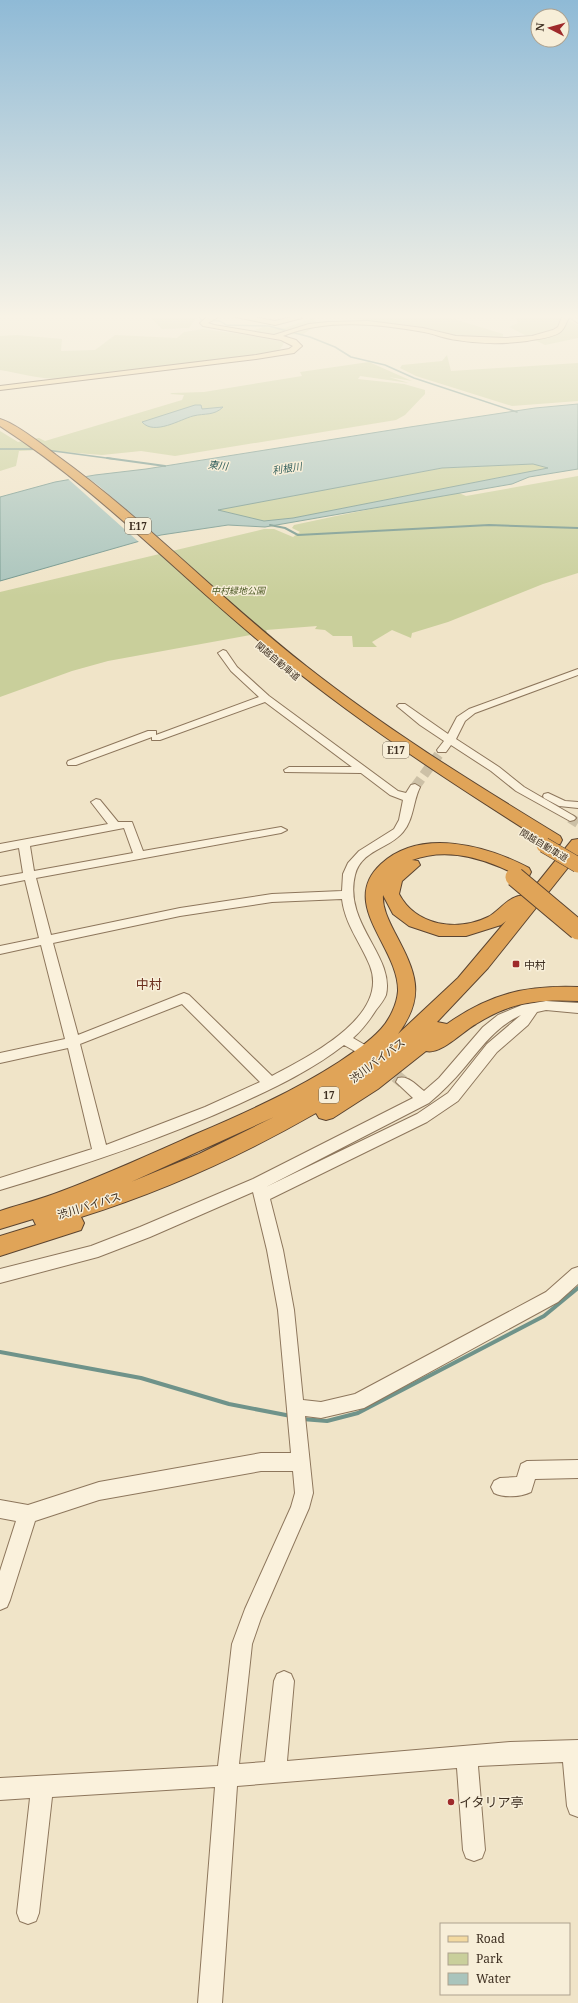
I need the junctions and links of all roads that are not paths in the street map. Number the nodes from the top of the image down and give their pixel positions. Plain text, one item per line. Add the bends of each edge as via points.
1 (0, 422) edge
2 (0, 429) edge
3 (261, 642) junction
4 (223, 653) dead end
5 (578, 672) edge
6 (266, 698) junction
7 (402, 706) dead end
8 (450, 739) junction
9 (442, 750) tunnel mouth
10 (72, 763) dead end
11 (289, 770) dead end
12 (363, 770) junction
13 (508, 780) junction
14 (415, 787) tunnel mouth
15 (409, 798) junction
16 (96, 802) dead end
17 (578, 805) tunnel mouth
18 (570, 818) tunnel mouth
19 (116, 826) junction
20 (281, 830) dead end
21 (578, 840) edge
22 (551, 841) junction
23 (24, 844) junction
24 (578, 844) edge
25 (0, 848) edge
26 (578, 850) edge
27 (578, 854) edge
28 (139, 855) junction
29 (578, 861) edge
30 (578, 865) edge
31 (29, 875) junction
32 (519, 875) junction
33 (0, 881) edge
34 (348, 895) junction
35 (578, 919) edge
36 (578, 930) edge
37 (46, 941) junction
38 (0, 950) edge
39 (578, 994) edge
40 (534, 1006) junction
41 (578, 1008) edge
42 (344, 1038) junction
43 (73, 1042) junction
44 (360, 1049) dead end
45 (0, 1058) edge
46 (403, 1082) tunnel mouth
47 (271, 1084) junction
48 (348, 1098) junction
49 (424, 1099) junction
50 (100, 1151) junction
51 (0, 1184) edge
52 (260, 1189) junction
53 (0, 1220) edge
54 (0, 1230) edge
55 (0, 1246) edge
56 (578, 1274) edge
57 (0, 1276) edge
58 (295, 1407) junction
59 (302, 1462) junction
60 (578, 1469) edge
61 (500, 1487) dead end
62 (0, 1509) edge
63 (28, 1514) junction
64 (0, 1600) edge
65 (284, 1680) dead end
66 (576, 1751) edge
67 (467, 1756) junction
68 (275, 1772) junction
69 (227, 1776) junction
70 (42, 1786) junction
71 (0, 1789) edge
72 (578, 1806) edge
73 (474, 1850) dead end
74 (28, 1913) dead end
75 (210, 2003) edge

1 - 3 highway, 関越自動車道 / E17 via 51,455 92,487
2 - 3 highway, 関越自動車道 / E17 via 45,458 84,489
3 - 22 highway, 関越自動車道 / E17 via 372,723
3 - 22 highway, 関越自動車道 / E17 via 311,688 382,741
4 - 6 street via 234,669
5 - 8 street via 472,711 461,720
6 - 10 street
6 - 12 street
7 - 8 street
8 - 9 street
8 - 13 street
11 - 12 street
12 - 15 street via 394,793
13 - 17 street via 524,782 563,804
13 - 18 street
14 - 15 street
15 - 34 street via 404,823 399,830 363,852 352,864
16 - 19 street
19 - 23 street
19 - 28 street via 128,824
20 - 28 street
21 - 32 highway via 516,907 482,927 456,932 413,922 393,901 391,892 394,879 410,866 420,861 441,857 479,861
22 - 26 highway
22 - 27 highway, 関越自動車道 / E17
22 - 30 highway, 関越自動車道 / E17, bridge
23 - 25 street
23 - 31 street
24 - 54 highway, 渋川バイパス / 17 via 492,952 447,1002 390,1052 330,1095 227,1151 156,1182 74,1210
28 - 31 street
29 - 48 highway, 渋川バイパス / 17 via 505,956 461,1006 404,1058
31 - 33 street
31 - 37 street
32 - 35 highway via 541,886
32 - 36 highway, bridge
32 - 53 highway via 498,859 454,849 423,852 396,861 378,879 374,889 374,901 375,912 406,977 405,1001 395,1025 369,1051 291,1100 226,1132 55,1203
34 - 37 street via 272,898 188,910
34 - 42 street via 354,923 374,958 380,982 376,1005
37 - 38 street
37 - 43 street
39 - 48 highway via 524,994 492,1005 460,1025 399,1071
40 - 41 street
40 - 49 street via 512,1013 485,1032 436,1090
40 - 52 street via 523,1022 492,1048 453,1097 422,1118
42 - 44 street
42 - 47 street
43 - 45 street
43 - 47 street via 184,998
43 - 50 street
46 - 49 street
47 - 50 street via 201,1116
48 - 55 highway, 渋川バイパス / 17 via 301,1127 214,1172 123,1208
49 - 52 street
50 - 51 street
52 - 57 street via 92,1252
52 - 58 street via 286,1310
56 - 58 street via 552,1297 358,1402 321,1410
58 - 59 street
59 - 63 street via 261,1462 122,1487 76,1498
59 - 69 street via 304,1493 300,1508 242,1644
60 - 61 street via 527,1470 525,1486
62 - 63 street
63 - 64 street
65 - 68 street
66 - 67 street
66 - 72 street
67 - 68 street
67 - 73 street
68 - 69 street
69 - 70 street
69 - 75 street
70 - 71 street
70 - 74 street

